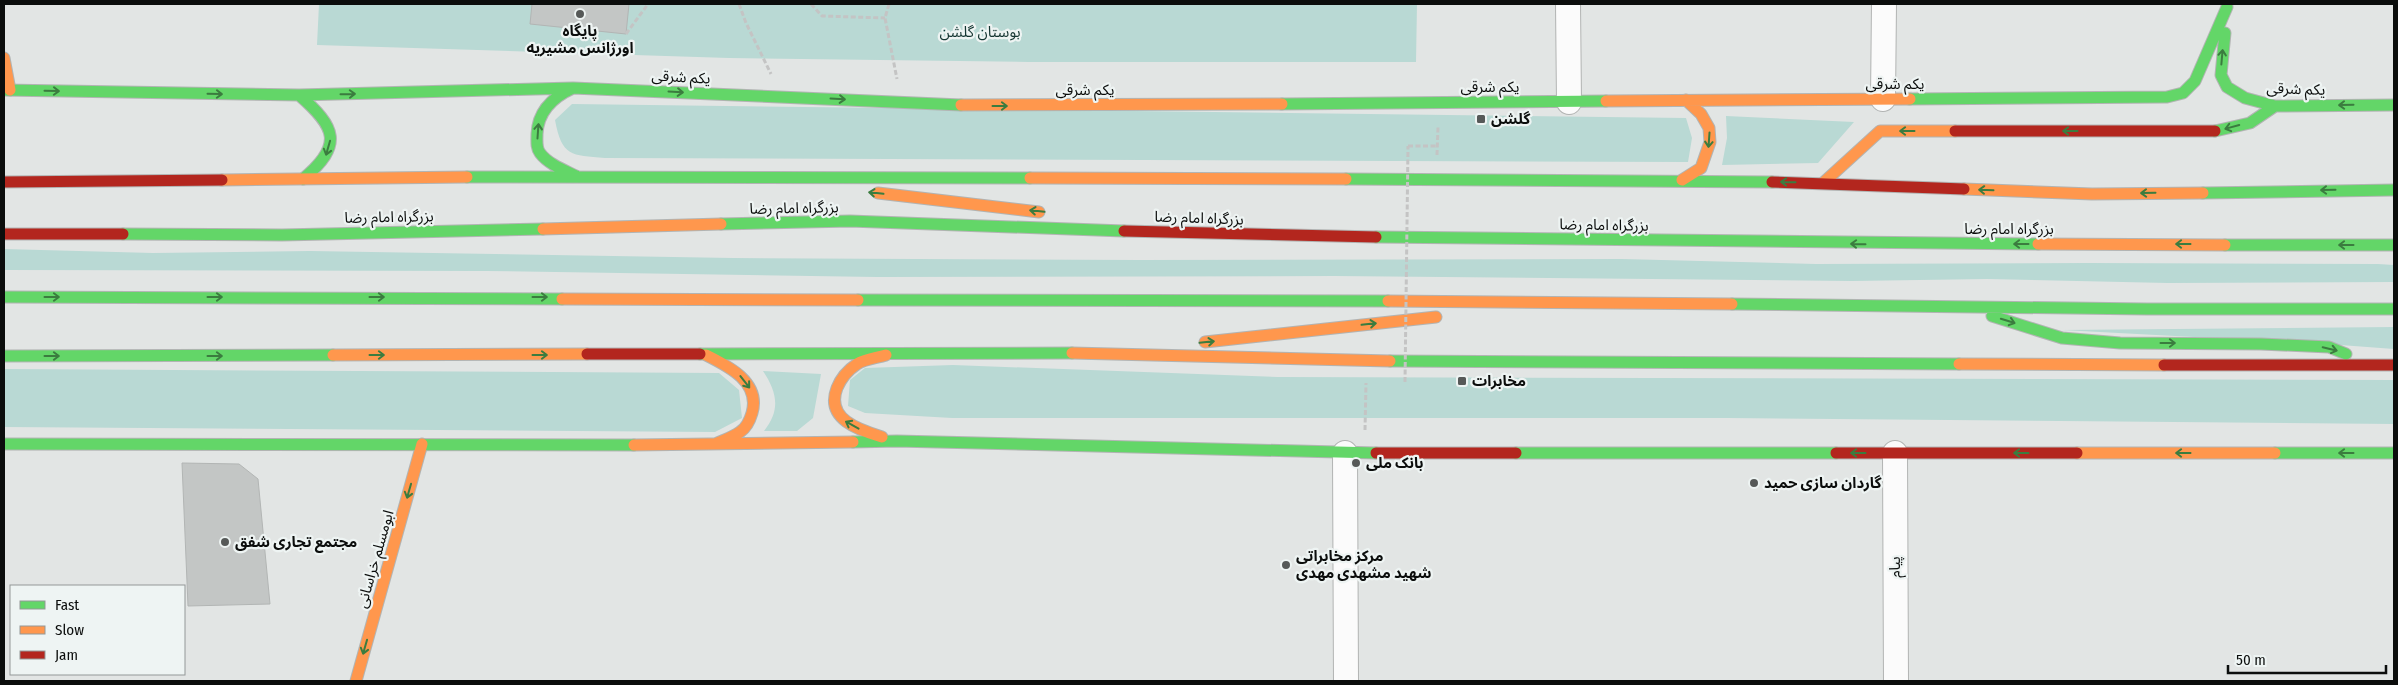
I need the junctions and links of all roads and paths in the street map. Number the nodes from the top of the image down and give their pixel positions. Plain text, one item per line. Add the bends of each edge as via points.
1 (648, 4) edge
2 (739, 4) edge
3 (811, 4) edge
4 (889, 4) edge
5 (1568, 4) edge
6 (1884, 4) edge
7 (2227, 6) edge
8 (884, 18) junction
9 (626, 34) dead end
10 (4, 58) edge
11 (573, 88) junction
12 (7, 90) edge
13 (299, 95) junction
14 (783, 97) junction
15 (1883, 99) junction
16 (1686, 100) junction
17 (902, 102) junction
18 (1569, 102) junction
19 (2394, 105) edge
20 (2275, 106) junction
21 (1437, 146) dead end
22 (576, 176) junction
23 (739, 177) junction
24 (303, 179) junction
25 (1682, 180) junction
26 (4, 182) edge
27 (1823, 183) junction
28 (847, 190) dead end
29 (2394, 190) edge
30 (867, 192) dead end
31 (1054, 213) dead end
32 (1094, 218) dead end
33 (4, 234) edge
34 (1242, 235) junction
35 (2394, 244) edge
36 (4, 296) edge
37 (1569, 302) junction
38 (1962, 306) junction
39 (2394, 309) edge
40 (1106, 353) junction
41 (891, 354) junction
42 (706, 355) junction
43 (4, 356) edge
44 (2378, 365) junction
45 (2394, 365) edge
46 (1406, 382) dead end
47 (1366, 383) dead end
48 (897, 441) junction
49 (4, 444) edge
50 (422, 444) junction
51 (713, 445) junction
52 (1355, 453) junction
53 (1895, 453) junction
54 (2394, 453) edge
55 (356, 681) edge
56 (1346, 681) edge
57 (1896, 681) edge

1 - 9 path
2 - 14 path
3 - 8 path via 822,16
4 - 8 path
5 - 18 street
6 - 15 street
7 - 15 main road, یکم شرقی via 2195,81 2183,93 2167,97
20 -> 7 main road, یکم شرقی via 2236,93 2227,87 2221,75
8 - 17 path
10 - 12 main road
13 -> 11 main road, یکم شرقی
11 -> 14 main road, یکم شرقی
22 -> 11 main road via 547,161 538,151 537,136 542,112 557,95
12 -> 13 main road, یکم شرقی
13 -> 24 main road via 327,122 330,140 329,152 319,167
14 -> 17 main road, یکم شرقی
15 - 16 main road, یکم شرقی
16 - 18 main road, یکم شرقی
16 -> 25 main road via 1701,114 1709,128 1710,142 1701,168
17 -> 18 main road, یکم شرقی via 992,106
19 -> 20 main road, یکم شرقی
20 -> 27 main road via 2250,122 2219,131 1880,130
21 - 46 path, bridge via 1408,146
22 - 23 main road
22 - 24 main road
23 - 25 main road
23 - 28 main road
24 - 26 main road
27 -> 25 main road
29 -> 27 main road via 2092,194
31 -> 30 main road
32 - 34 main road
33 - 34 main road, بزرگراه امام رضا via 282,235 850,221
35 -> 34 main road, بزرگراه امام رضا via 1885,244
36 -> 37 main road
37 - 38 main road
40 -> 37 main road
38 - 39 main road
38 -> 44 main road via 2062,338 2120,343 2329,347
40 - 41 main road
40 - 44 main road via 1377,362
41 - 42 main road
48 -> 41 main road via 862,431 844,421 835,405 835,390 842,375 858,364
43 -> 42 main road
42 -> 51 main road via 733,368 749,384 754,402 751,419 739,433
44 - 45 main road
47 - 52 path
48 - 51 main road
48 - 52 main road
49 - 50 main road
50 - 51 main road
50 -> 55 main road, ابومسلم خراسانی
53 -> 52 main road
52 - 56 street
54 -> 53 main road
53 - 57 street, پیام

